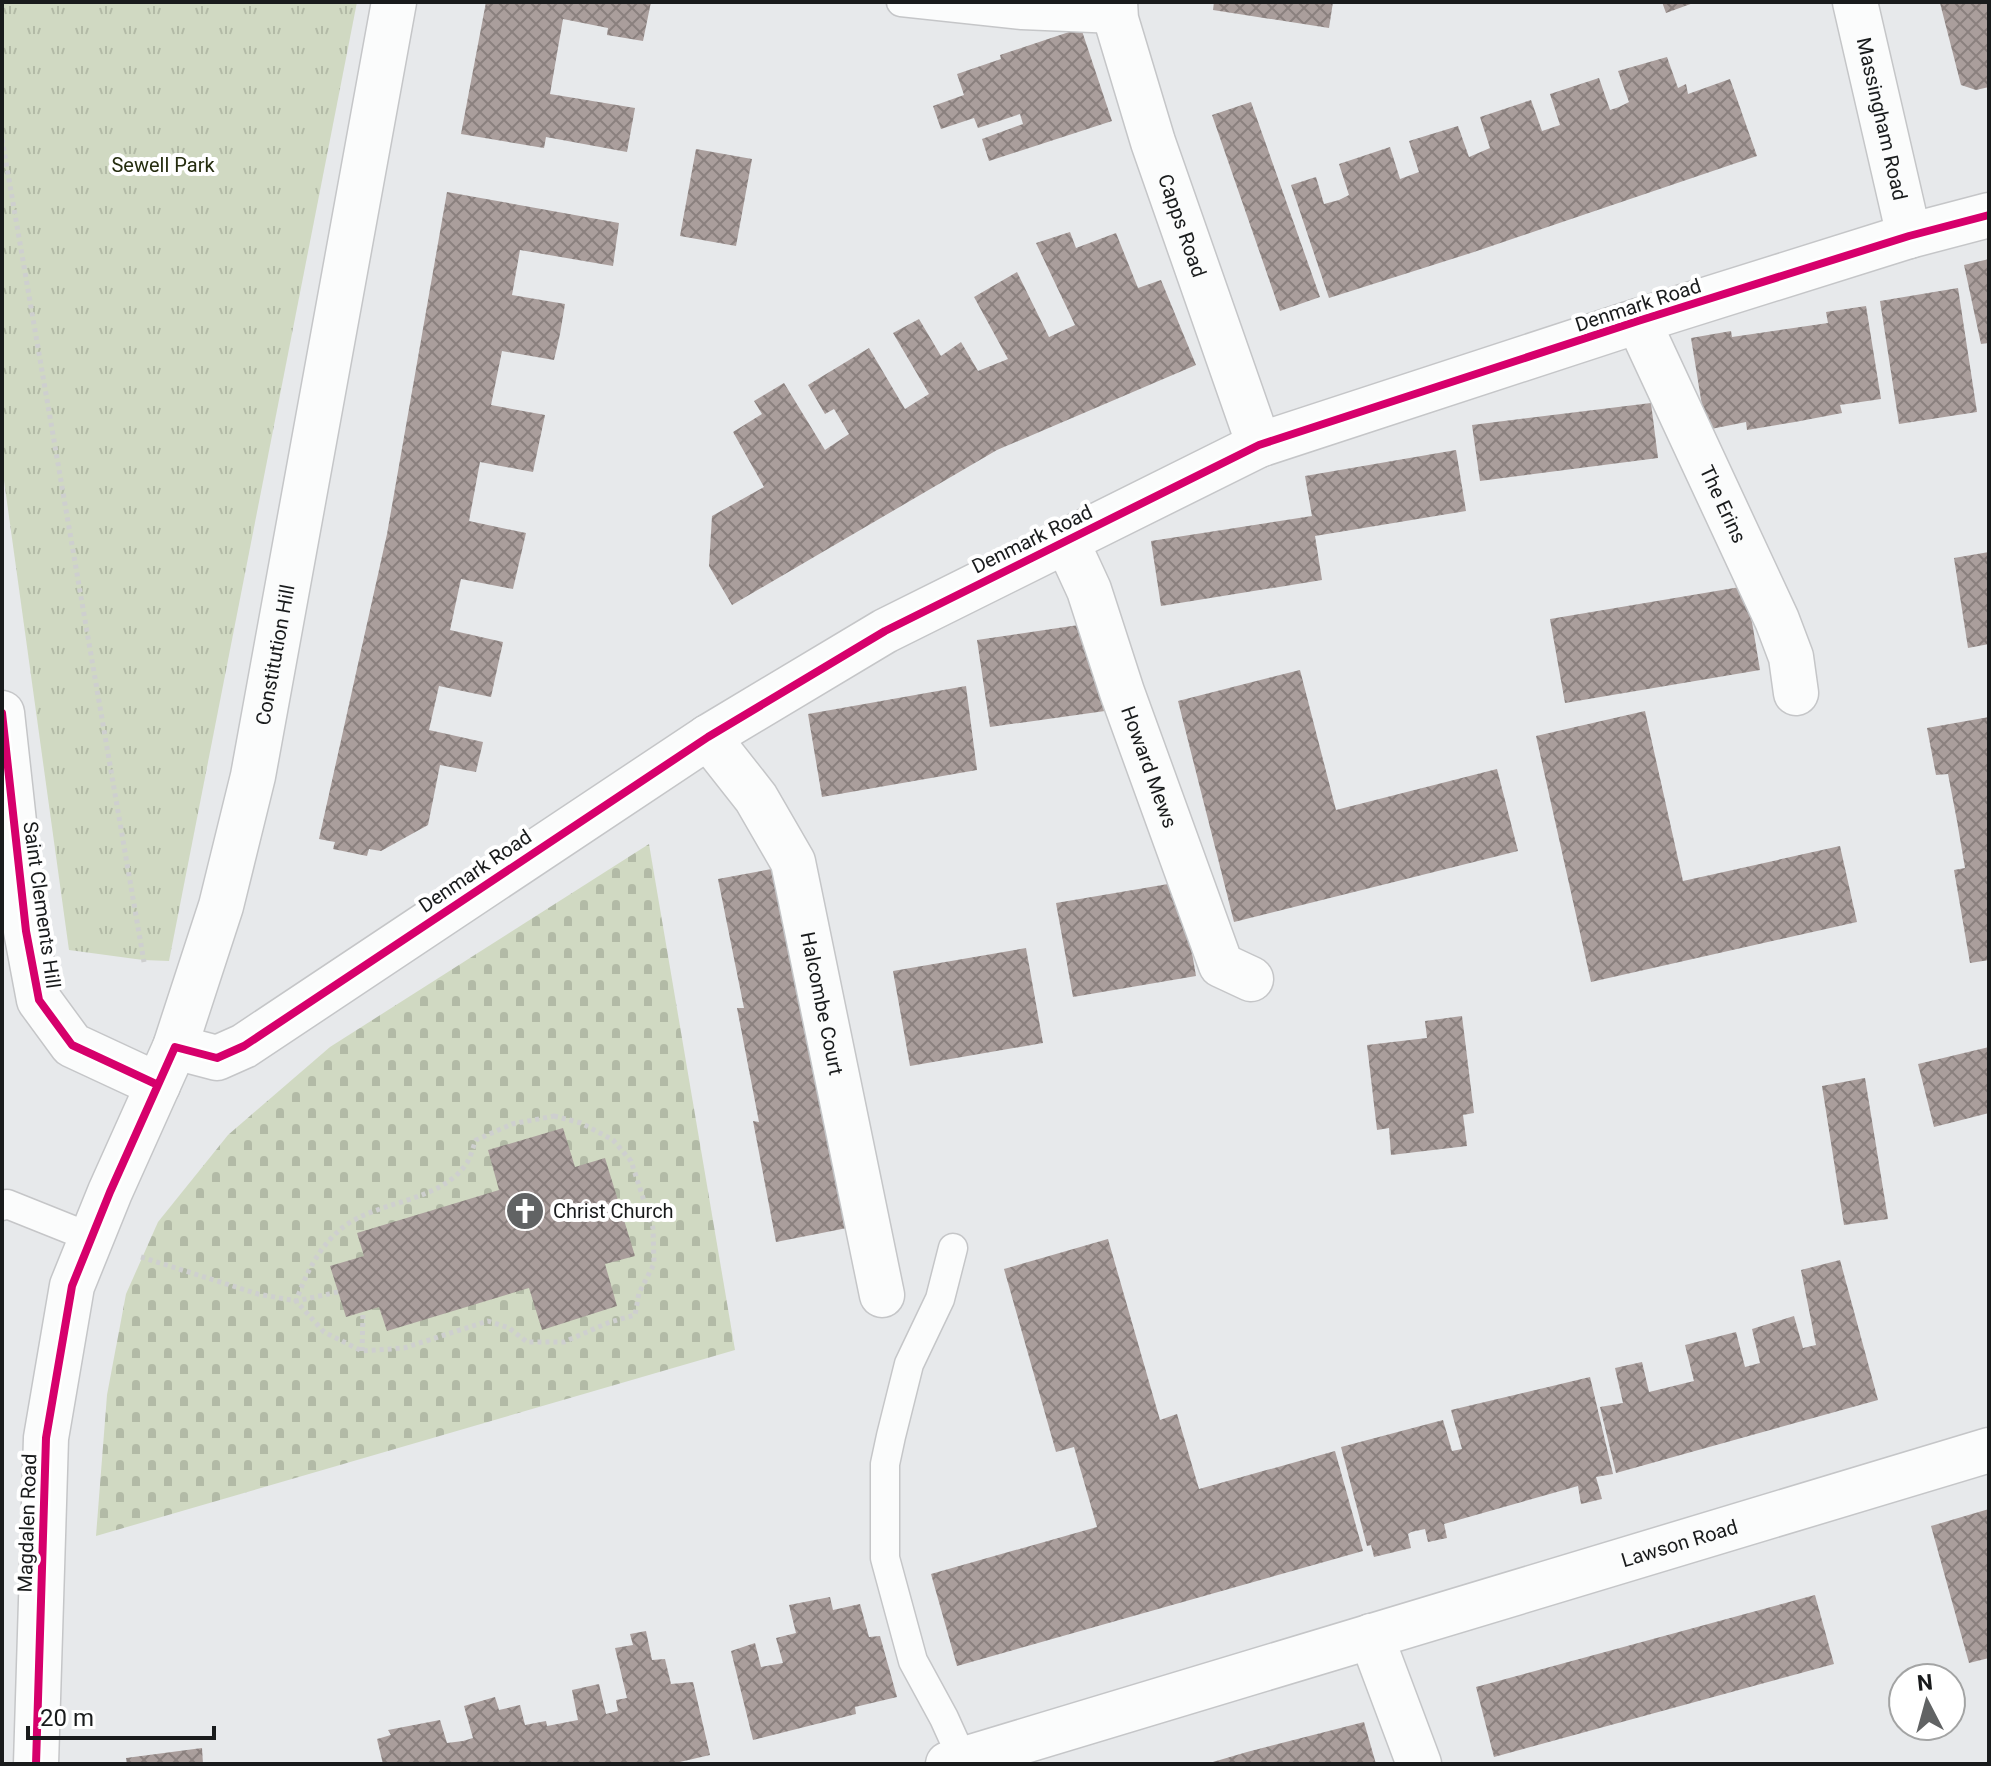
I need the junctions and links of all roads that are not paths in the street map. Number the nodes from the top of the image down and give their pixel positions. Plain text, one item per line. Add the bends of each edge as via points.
1 (394, 2) edge
2 (901, 2) edge
3 (1855, 2) edge
4 (1116, 10) edge
5 (1989, 215) edge
6 (1909, 236) junction
7 (1638, 321) junction
8 (1259, 445) junction
9 (1066, 540) junction
10 (1796, 693) dead end
11 (2, 713) edge
12 (708, 737) junction
13 (16, 955) edge
14 (1251, 979) dead end
15 (166, 1066) junction
16 (2, 1206) edge
17 (92, 1238) junction
18 (953, 1248) dead end
19 (72, 1286) joint
20 (882, 1295) dead end
21 (1989, 1450) edge
22 (1371, 1636) junction
23 (28, 1760) edge
24 (955, 1762) edge
25 (1419, 1764) edge

1 - 15 street, Constitution Hill via 253,776 221,906
2 - 4 lane via 1022,15
3 - 6 street, Massingham Road
4 - 8 street, Capps Road via 1153,142
5 - 6 street, Denmark Road
6 - 7 street, Denmark Road
7 - 8 street, Denmark Road
7 - 10 street, The Erins via 1777,620 1791,657
8 - 9 street, Denmark Road
9 - 12 street, Denmark Road via 885,631
9 - 14 street, Howard Mews via 1089,590 1221,965
11 - 13 street, Saint Clements Hill
12 - 15 street, Denmark Road via 244,1046 217,1058
12 - 20 street, Halcombe Court via 756,798 793,862
13 - 15 street, Saint Clements Hill via 39,1000 72,1045
15 - 17 street, Constitution Hill
16 - 17 lane
17 - 19 street, Constitution Hill
18 - 24 lane via 940,1299 909,1364 891,1436 885,1464 885,1558 913,1661 944,1718
19 - 23 street, Magdalen Road via 46,1438
21 - 22 street, Lawson Road
22 - 24 street, Lawson Road
22 - 25 street

